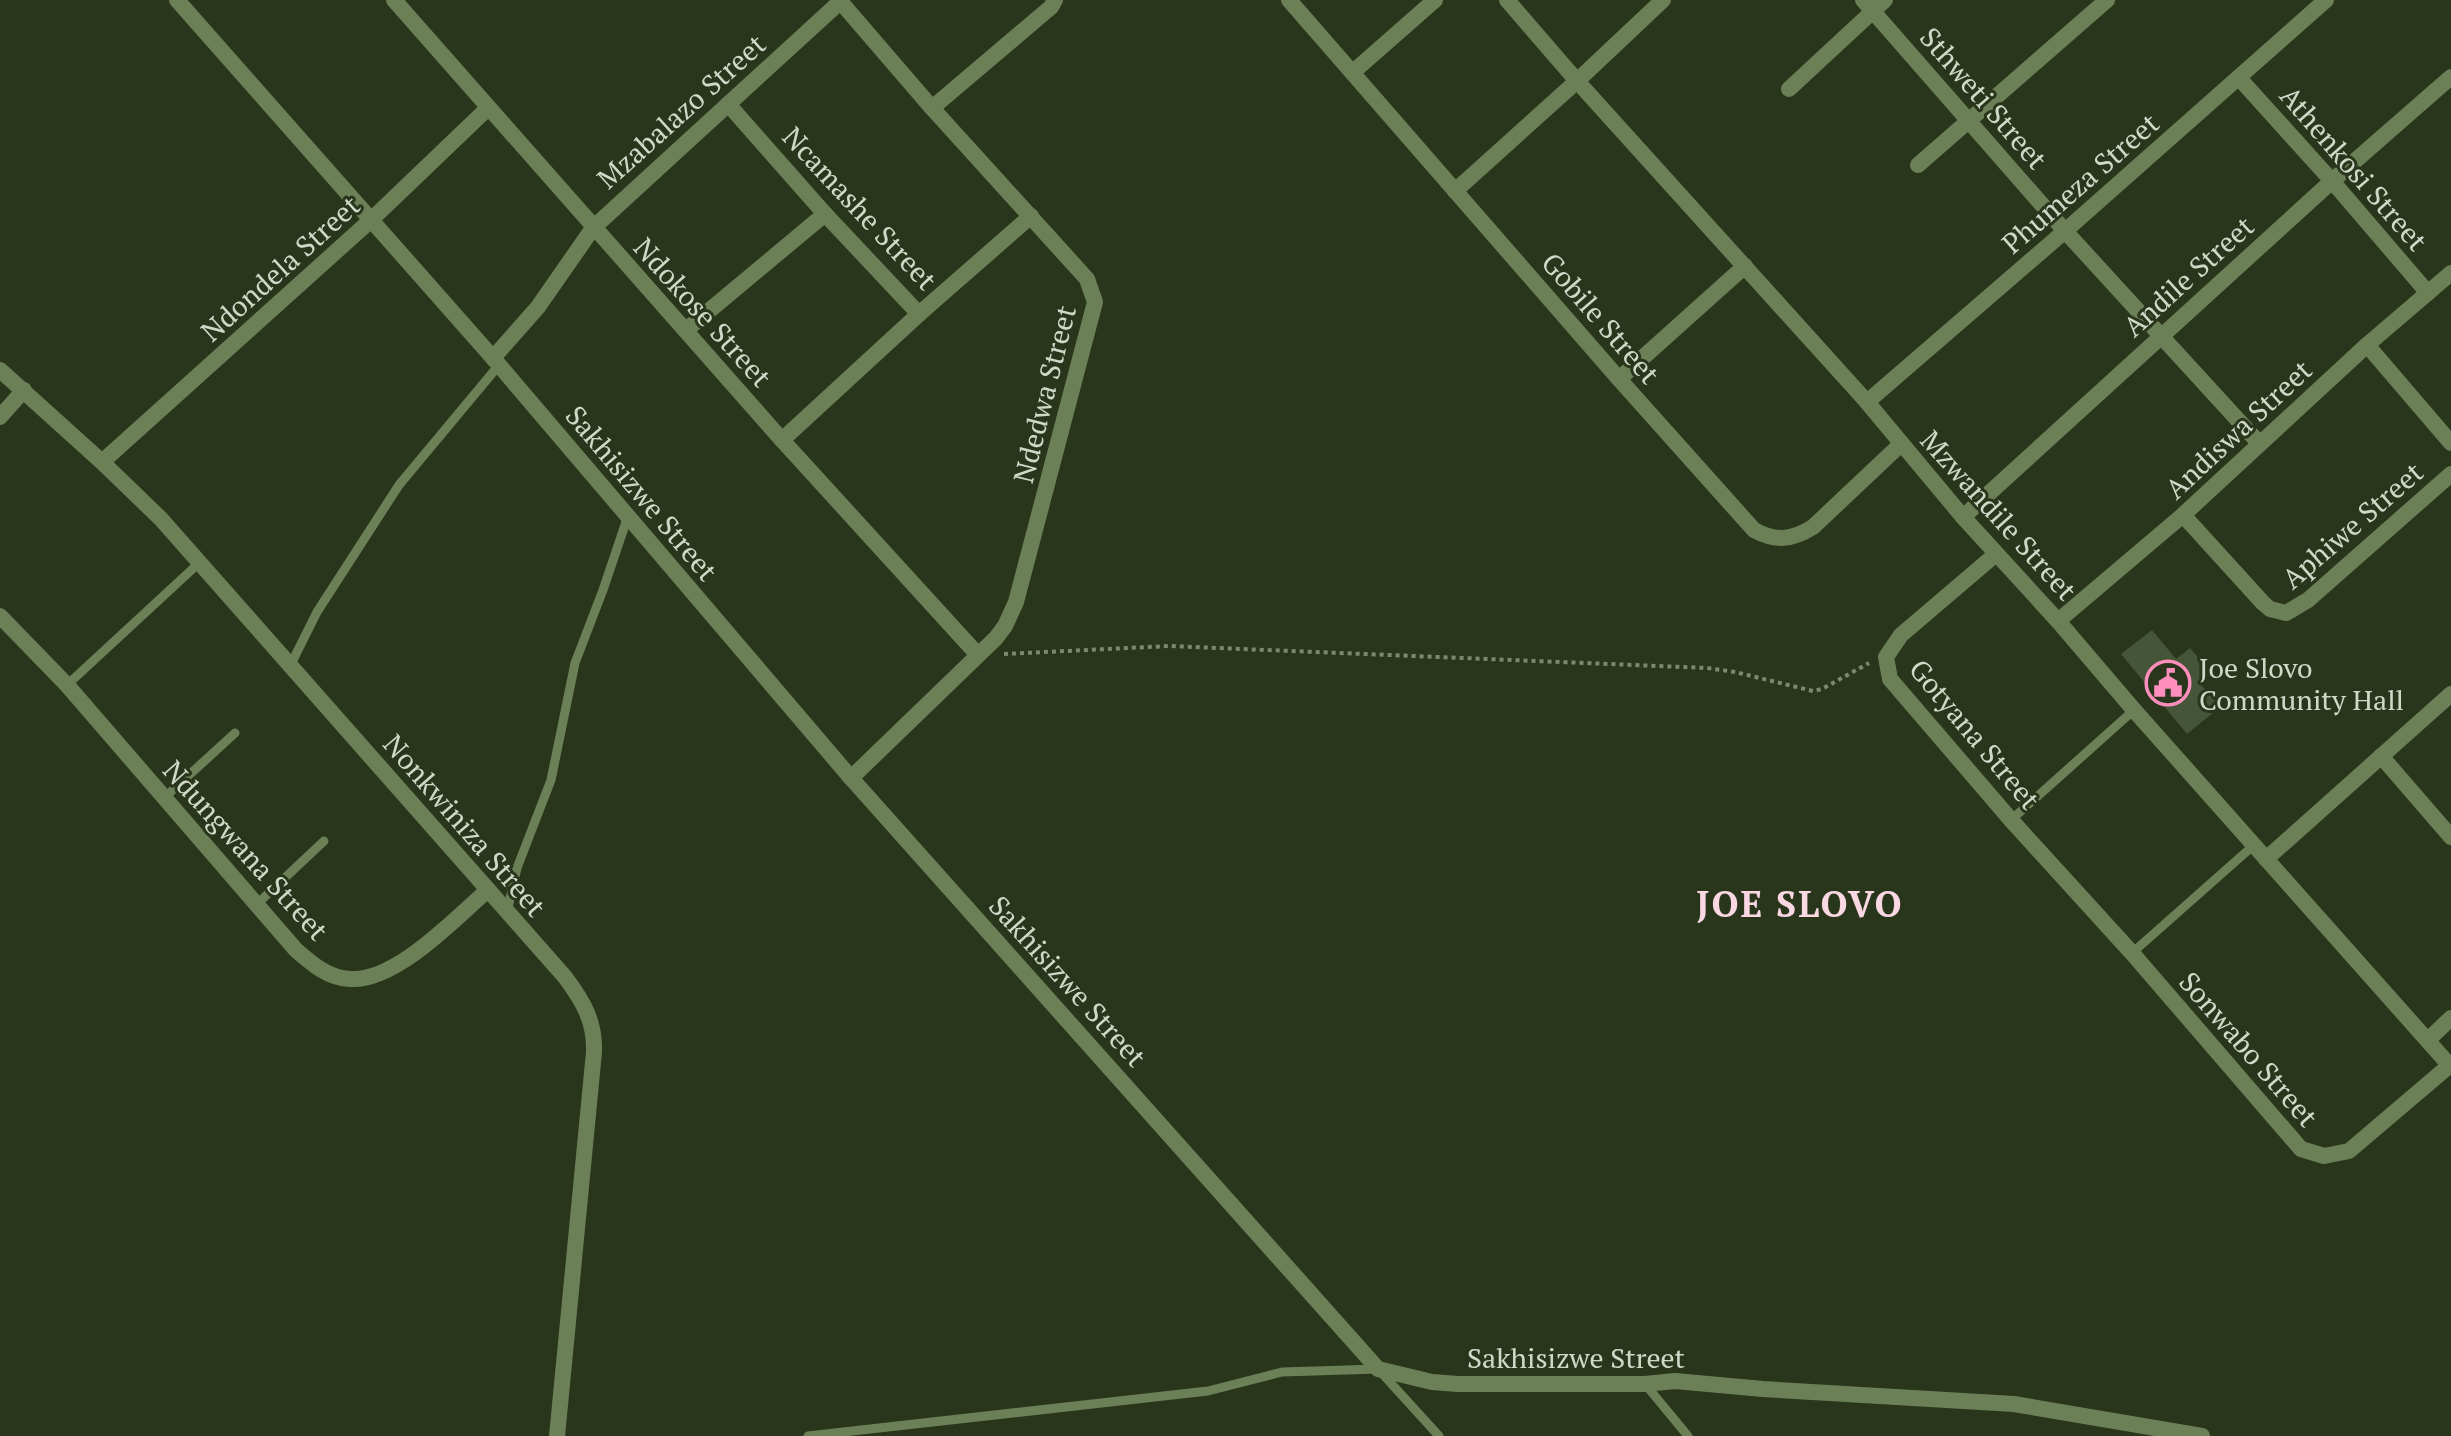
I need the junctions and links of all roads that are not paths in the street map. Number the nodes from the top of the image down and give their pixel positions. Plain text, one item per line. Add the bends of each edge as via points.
1 (177, 0) edge
2 (394, 0) edge
3 (1055, 0) edge
4 (1289, 0) edge
5 (1435, 0) edge
6 (1507, 0) edge
7 (1663, 0) edge
8 (2107, 0) edge
9 (2326, 0) edge
10 (841, 1) edge
11 (1874, 4) edge
12 (1353, 72) junction
13 (2451, 77) edge
14 (2239, 78) junction
15 (1577, 81) junction
16 (1789, 89) dead end
17 (728, 104) junction
18 (488, 108) junction
19 (932, 108) junction
20 (1970, 120) junction
21 (1918, 165) dead end
22 (2332, 181) junction
23 (1455, 191) junction
24 (825, 214) junction
25 (1031, 216) junction
26 (371, 220) junction
27 (593, 228) junction
28 (2065, 231) junction
29 (1745, 266) junction
30 (2451, 273) edge
31 (2428, 293) junction
32 (919, 314) junction
33 (686, 330) junction
34 (2160, 337) junction
35 (2367, 345) junction
36 (496, 361) junction
37 (0, 370) edge
38 (1619, 379) junction
39 (24, 390) junction
40 (1867, 402) junction
41 (0, 417) edge
42 (782, 440) junction
43 (2259, 443) junction
44 (2451, 443) edge
45 (1901, 444) junction
46 (102, 462) junction
47 (2451, 474) edge
48 (2183, 515) junction
49 (628, 516) junction
50 (1963, 517) junction
51 (1996, 554) junction
52 (199, 563) junction
53 (0, 616) edge
54 (2058, 621) junction
55 (978, 655) junction
56 (290, 666) junction
57 (67, 685) junction
58 (2451, 694) edge
59 (2134, 710) junction
60 (235, 733) dead end
61 (2381, 756) junction
62 (851, 778) junction
63 (164, 798) junction
64 (2011, 820) junction
65 (2451, 837) edge
66 (324, 841) dead end
67 (2254, 845) junction
68 (2266, 859) junction
69 (488, 890) junction
70 (257, 904) junction
71 (507, 912) junction
72 (2132, 953) junction
73 (2451, 1018) edge
74 (2428, 1040) junction
75 (2450, 1066) edge
76 (1378, 1369) junction
77 (1645, 1384) junction
78 (557, 1436) edge
79 (808, 1436) edge
80 (1439, 1436) edge
81 (1688, 1436) edge
82 (2202, 1436) edge

1 - 26 street, Sakhisizwe Street
2 - 18 street, Ndokose Street
3 - 19 street
4 - 12 street, Gobile Street
5 - 12 street
6 - 15 street, Mzwandile Street
7 - 15 street
8 - 20 street
9 - 14 street, Phumeza Street
10 - 17 street, Mzabalazo Street
10 - 19 street, Ndedwa Street
11 - 16 street
11 - 20 street, Sthweti Street
12 - 23 street, Gobile Street
13 - 22 street, Andile Street
14 - 22 street, Athenkosi Street
14 - 28 street, Phumeza Street
15 - 23 street
15 - 29 street, Mzwandile Street
17 - 24 street, Ncamashe Street
17 - 27 street, Mzabalazo Street
18 - 26 street, Ndondela Street
18 - 27 street, Ndokose Street
19 - 25 street, Ndedwa Street
20 - 21 street
20 - 28 street, Sthweti Street
22 - 31 street, Athenkosi Street
22 - 34 street, Andile Street
23 - 38 street, Gobile Street
24 - 32 street, Ncamashe Street
24 - 33 street
25 - 32 street, Ncamashe Street
25 - 55 street, Ndedwa Street via 1087,279 1095,302 1016,602 1005,626
26 - 36 street, Sakhisizwe Street
26 - 46 street, Ndondela Street
27 - 33 street, Ndokose Street
27 - 36 street, Mzabalazo Street
28 - 34 street, Sthweti Street
28 - 40 street, Phumeza Street
29 - 38 street
29 - 40 street, Mzwandile Street
30 - 31 street, Andiswa Street
31 - 35 street, Andiswa Street
32 - 42 street
33 - 42 street, Ndokose Street
34 - 43 street, Sthweti Street
34 - 50 street, Andile Street
35 - 43 street, Andiswa Street
35 - 44 street
36 - 49 street, Sakhisizwe Street
36 - 56 lane via 392,495 317,612
37 - 39 street, Nonkwiniza Street
38 - 45 street, Gobile Street via 1754,530 1770,538 1787,539 1813,527
39 - 41 street
39 - 46 street, Nonkwiniza Street
40 - 45 street, Mzwandile Street
42 - 55 street, Ndokose Street
43 - 48 street, Andiswa Street
45 - 50 street, Mzwandile Street
46 - 52 street, Nonkwiniza Street
47 - 48 street, Aphiwe Street via 2308,600 2286,613 2263,603
48 - 54 street, Andiswa Street
49 - 62 street, Sakhisizwe Street
49 - 71 lane via 575,663 557,759 517,868
50 - 51 street, Mzwandile Street
51 - 54 street, Mzwandile Street
51 - 64 street, Gotyana Street via 1901,635 1886,657 1890,679
52 - 56 street, Nonkwiniza Street
52 - 57 lane
53 - 57 street, Ndungwana Street
54 - 59 street, Mzwandile Street
55 - 62 street, Ndedwa Street
56 - 69 street, Nonkwiniza Street
57 - 63 street, Ndungwana Street
58 - 61 street
59 - 64 lane
59 - 67 street, Mzwandile Street
60 - 63 lane
61 - 65 street
61 - 68 street
62 - 76 street, Sakhisizwe Street
63 - 70 street, Ndungwana Street
64 - 72 street, Gotyana Street
66 - 70 lane
67 - 68 street, Mzwandile Street
67 - 72 lane
68 - 74 street, Mzwandile Street
69 - 70 street, Ndungwana Street via 394,967 359,979 336,976 310,963
69 - 71 street, Nonkwiniza Street
71 - 78 street, Nonkwiniza Street via 579,995 595,1038
72 - 75 street, Sonwabo Street via 2301,1149 2310,1153 2349,1151
73 - 74 street
74 - 75 street, Mzwandile Street
76 - 77 street, Sakhisizwe Street via 1458,1384
76 - 79 lane via 1282,1372 1208,1391
76 - 80 lane
77 - 81 lane
77 - 82 street, Sakhisizwe Street via 1675,1381 2014,1404

